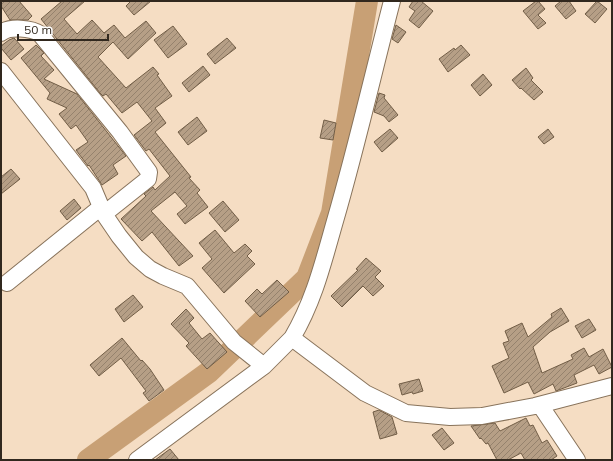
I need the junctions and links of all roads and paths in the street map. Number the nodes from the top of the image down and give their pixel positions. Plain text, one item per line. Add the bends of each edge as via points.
1 (392, 1) edge
2 (2, 28) edge
3 (1, 71) edge
4 (102, 210) junction
5 (7, 283) dead end
6 (292, 338) junction
7 (259, 362) junction
8 (612, 386) edge
9 (540, 405) junction
10 (137, 460) edge
11 (577, 460) edge

1 - 6 street via 321,271 303,319
2 - 4 street via 31,30 40,34 120,132 149,172 148,179
3 - 4 street via 93,188
4 - 5 street
4 - 7 street via 136,257 150,269 187,286 234,342
6 - 7 street
6 - 9 street via 366,393 406,413 450,417 482,416
7 - 10 street
8 - 9 street
9 - 11 street

